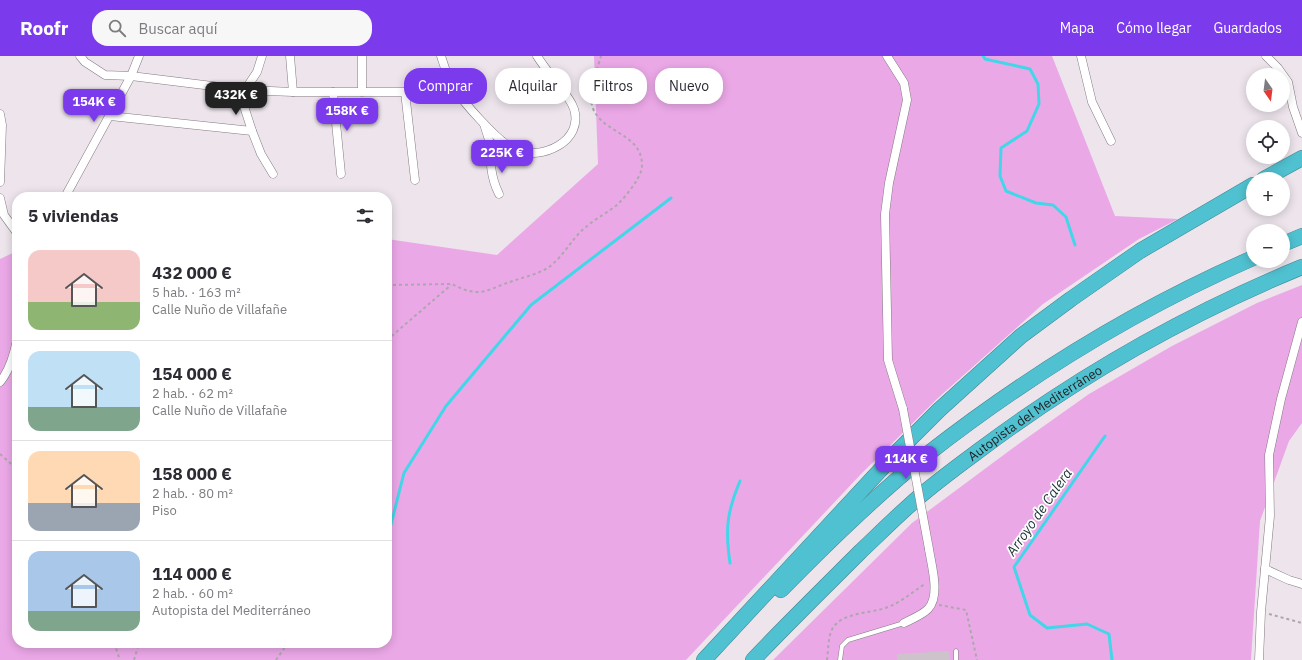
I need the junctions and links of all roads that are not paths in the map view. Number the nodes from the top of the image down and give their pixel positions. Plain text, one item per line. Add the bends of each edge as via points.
1 (80, 56) edge
2 (139, 56) edge
3 (262, 56) edge
4 (290, 56) edge
5 (362, 56) edge
6 (441, 56) edge
7 (537, 56) edge
8 (888, 56) edge
9 (1081, 56) edge
10 (1266, 56) edge
11 (445, 68) edge
12 (131, 76) junction
13 (245, 90) junction
14 (293, 92) junction
15 (333, 92) junction
16 (362, 92) junction
17 (404, 92) edge
18 (406, 104) edge
19 (467, 104) edge
20 (0, 114) edge
21 (110, 116) junction
22 (484, 123) junction
23 (252, 131) junction
24 (1302, 132) edge
25 (1111, 141) dead end
26 (503, 142) junction
27 (492, 156) junction
28 (1302, 158) edge
29 (1277, 172) edge
30 (272, 174) dead end
31 (340, 174) dead end
32 (415, 180) dead end
33 (0, 182) edge
34 (1246, 189) edge
35 (68, 192) edge
36 (499, 194) dead end
37 (0, 198) edge
38 (12, 226) edge
39 (1302, 236) edge
40 (1290, 241) edge
41 (1246, 261) edge
42 (1302, 267) edge
43 (1302, 324) edge
44 (12, 362) edge
45 (0, 382) edge
46 (1265, 569) junction
47 (1302, 584) edge
48 (904, 624) joint
49 (956, 651) dead end
50 (704, 660) edge
51 (714, 660) edge
52 (752, 660) edge
53 (840, 660) edge
54 (956, 660) edge
55 (1259, 660) edge

1 - 12 street via 105,75
2 - 12 street
3 - 13 street via 257,72
4 - 14 street
5 - 16 street
6 - 11 street
7 - 26 street via 573,106 574,128 567,139 544,152 516,150
8 - 48 street, bridge via 904,83 907,100 885,214 888,360 903,408 934,580 932,604
9 - 25 street via 1092,102
10 - 24 street via 1288,82 1293,108
12 - 13 street
12 - 21 street
13 - 14 street
13 - 23 street via 242,100
14 - 15 street
15 - 16 street
15 - 31 street
16 - 17 street
18 - 32 street
19 - 22 street
20 - 33 street
21 - 23 street
21 - 35 street
22 - 26 street
22 - 27 street
23 - 30 street
26 - 27 street via 493,147
27 - 36 street via 492,178
28 - 29 highway
34 - 50 highway via 1140,251 1021,336 896,452
37 - 38 street via 4,215
39 - 40 highway
41 - 51 highway via 1153,306 1100,336 1058,361 980,415 909,470 836,535
42 - 52 highway, Autopista del Mediterráneo via 1262,283 1164,332 1082,380 1010,427 911,503
43 - 46 street via 1281,399 1269,456 1270,516
44 - 45 street
46 - 47 street
46 - 55 street
48 - 53 lane via 848,640 842,646
49 - 54 lane

